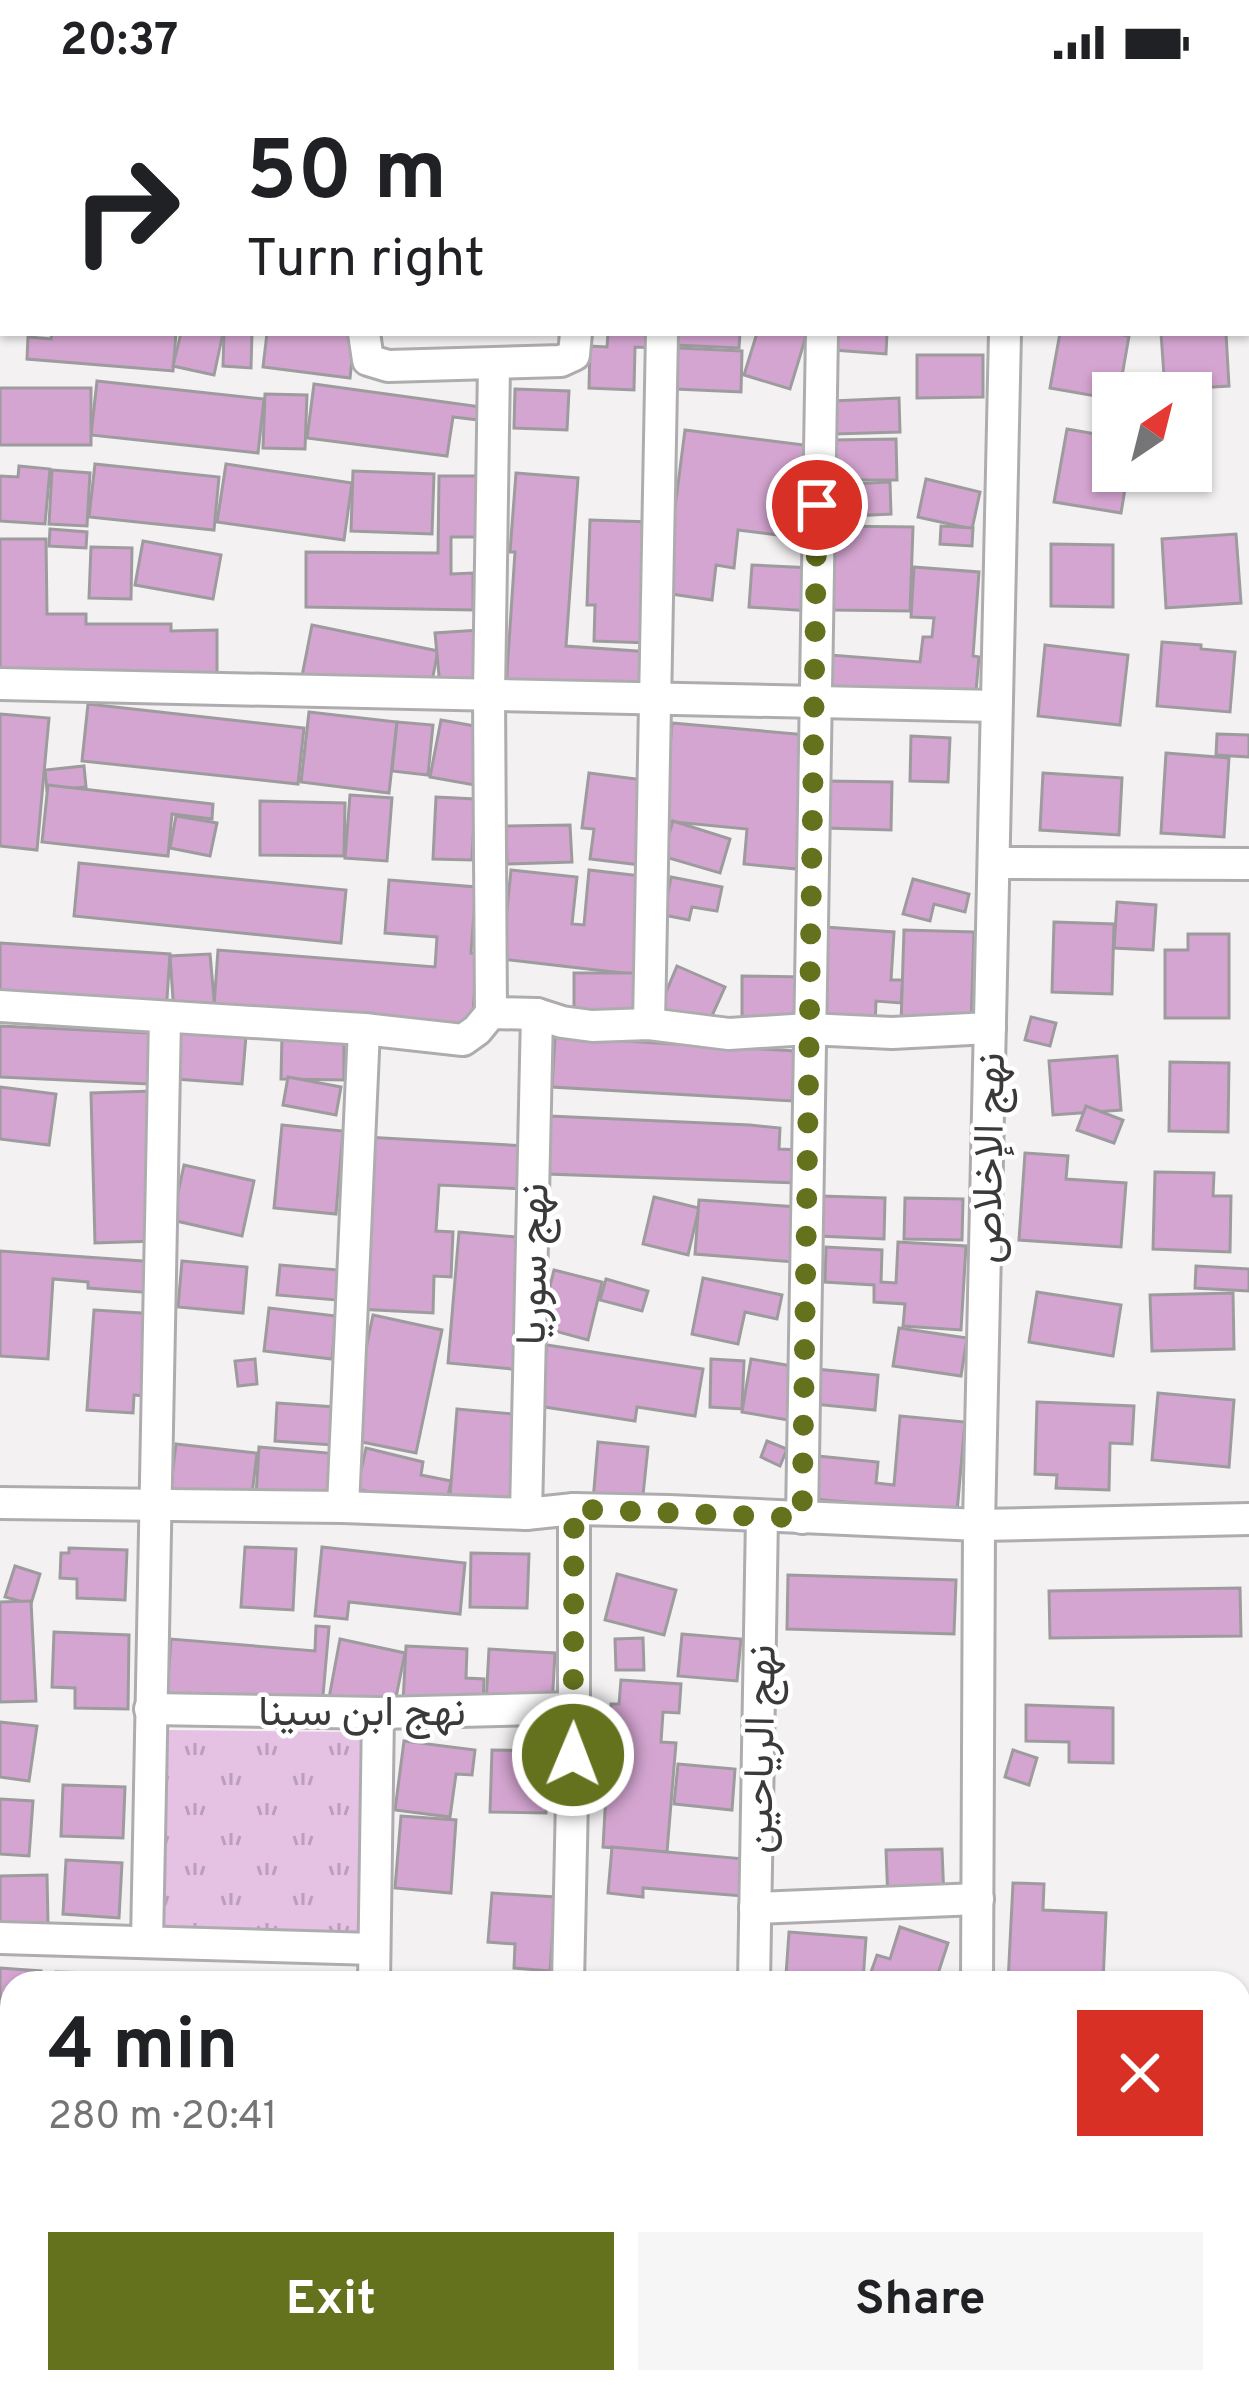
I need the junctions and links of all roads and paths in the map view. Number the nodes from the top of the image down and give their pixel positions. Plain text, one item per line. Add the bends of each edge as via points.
1 (364, 336) edge
2 (576, 336) edge
3 (662, 336) edge
4 (822, 336) edge
5 (1005, 336) edge
6 (494, 364) junction
7 (0, 684) edge
8 (489, 694) junction
9 (657, 698) junction
10 (813, 702) junction
11 (997, 706) junction
12 (994, 863) junction
13 (1249, 864) edge
14 (0, 1006) edge
15 (490, 1013) junction
16 (537, 1014) junction
17 (165, 1018) junction
18 (649, 1024) junction
19 (990, 1028) junction
20 (808, 1029) junction
21 (364, 1030) junction
22 (0, 1503) edge
23 (154, 1506) junction
24 (343, 1507) junction
25 (574, 1509) junction
26 (526, 1514) junction
27 (762, 1516) junction
28 (802, 1518) junction
29 (1249, 1519) edge
30 (980, 1525) junction
31 (574, 1708) junction
32 (150, 1709) junction
33 (378, 1713) junction
34 (978, 1899) junction
35 (755, 1908) junction
36 (0, 1938) edge
37 (147, 1942) junction
38 (374, 1949) junction
39 (374, 1971) edge
40 (568, 1971) edge
41 (754, 1971) edge
42 (977, 1971) edge

1 - 6 street via 368,360 388,367
2 - 6 street via 568,360
3 - 9 street
4 - 10 street
5 - 11 street, نهج الإخلاص
6 - 8 street
7 - 8 street
8 - 9 street
8 - 15 street
9 - 10 street
9 - 18 street
10 - 11 street
10 - 20 street
11 - 12 street, نهج الإخلاص
12 - 13 street
12 - 19 street, نهج الإخلاص
14 - 17 street
15 - 16 street
15 - 21 street via 463,1040
16 - 18 street via 592,1026
16 - 26 street, نهج سوريا
17 - 21 street
17 - 23 street
18 - 20 street via 729,1034
19 - 20 street
19 - 30 street, نهج الإخلاص
20 - 28 street
21 - 24 street
22 - 23 street
23 - 24 street
23 - 32 street
24 - 26 street
25 - 26 street
25 - 27 street
25 - 31 street
27 - 28 street
27 - 35 street, نهج الرياحين
28 - 30 street
29 - 30 street
30 - 34 street, نهج الإخلاص
31 - 33 street, نهج ابن سينا
31 - 40 street
32 - 33 street, نهج ابن سينا
32 - 37 street
33 - 38 street
34 - 35 street
34 - 42 street, نهج الإخلاص
35 - 41 street, نهج الرياحين
36 - 37 street
37 - 38 street
38 - 39 street

